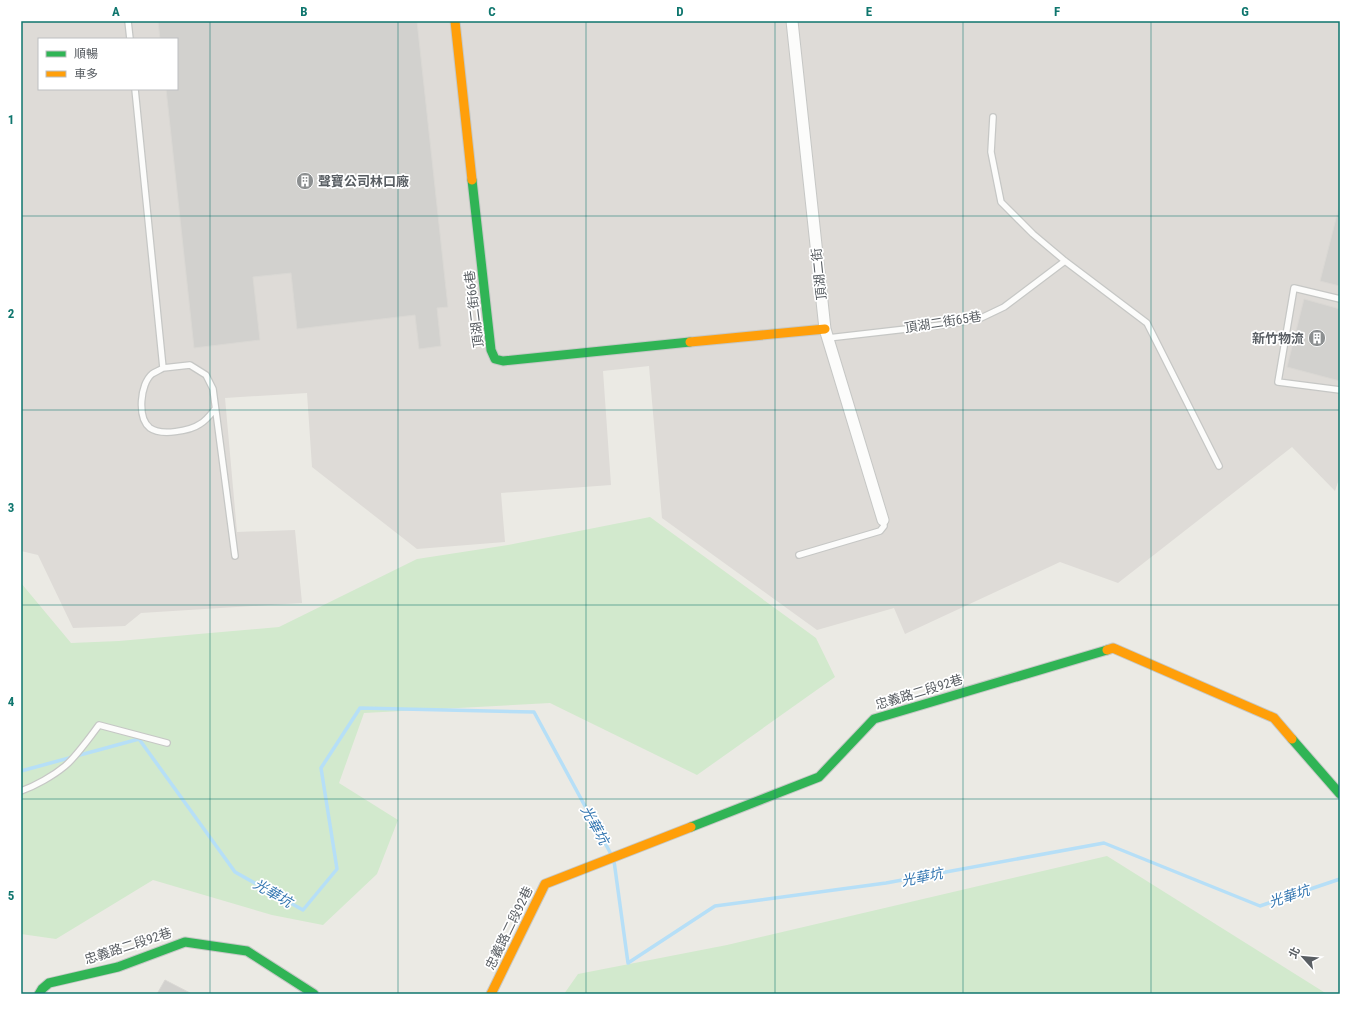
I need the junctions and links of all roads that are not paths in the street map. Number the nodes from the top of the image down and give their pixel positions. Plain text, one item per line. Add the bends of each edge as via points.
1 (128, 21) edge
2 (455, 21) edge
3 (792, 21) edge
4 (130, 38) edge
5 (135, 90) edge
6 (993, 117) dead end
7 (1065, 261) junction
8 (1340, 299) edge
9 (827, 333) junction
10 (163, 368) junction
11 (1340, 390) edge
12 (215, 409) junction
13 (1219, 466) dead end
14 (883, 520) joint
15 (799, 555) dead end
16 (234, 556) dead end
17 (167, 743) dead end
18 (21, 791) edge
19 (1340, 794) edge
20 (39, 994) edge
21 (314, 994) edge
22 (491, 994) edge

1 - 4 lane
2 - 9 street, 頂湖二街66巷 via 491,350 495,359 503,361
3 - 9 street, 頂湖二街
5 - 10 lane
6 - 7 lane via 991,152 1001,202
7 - 9 lane, 頂湖二街65巷 via 1004,307 982,318 950,324
7 - 13 lane via 1147,323
8 - 11 lane via 1294,288 1278,382
9 - 14 street, 頂湖二街
10 - 12 lane via 190,365 206,375 213,389
10 - 12 lane via 152,375 141,400 143,418 150,428 165,432 187,430 201,424
12 - 16 lane
14 - 15 lane via 884,526 880,531
17 - 18 lane via 98,725 65,766
19 - 22 street, 忠義路二段92巷 via 1274,718 1113,648 874,718 819,777 545,884
20 - 21 street, 忠義路二段92巷 via 49,983 118,966 185,942 247,951

